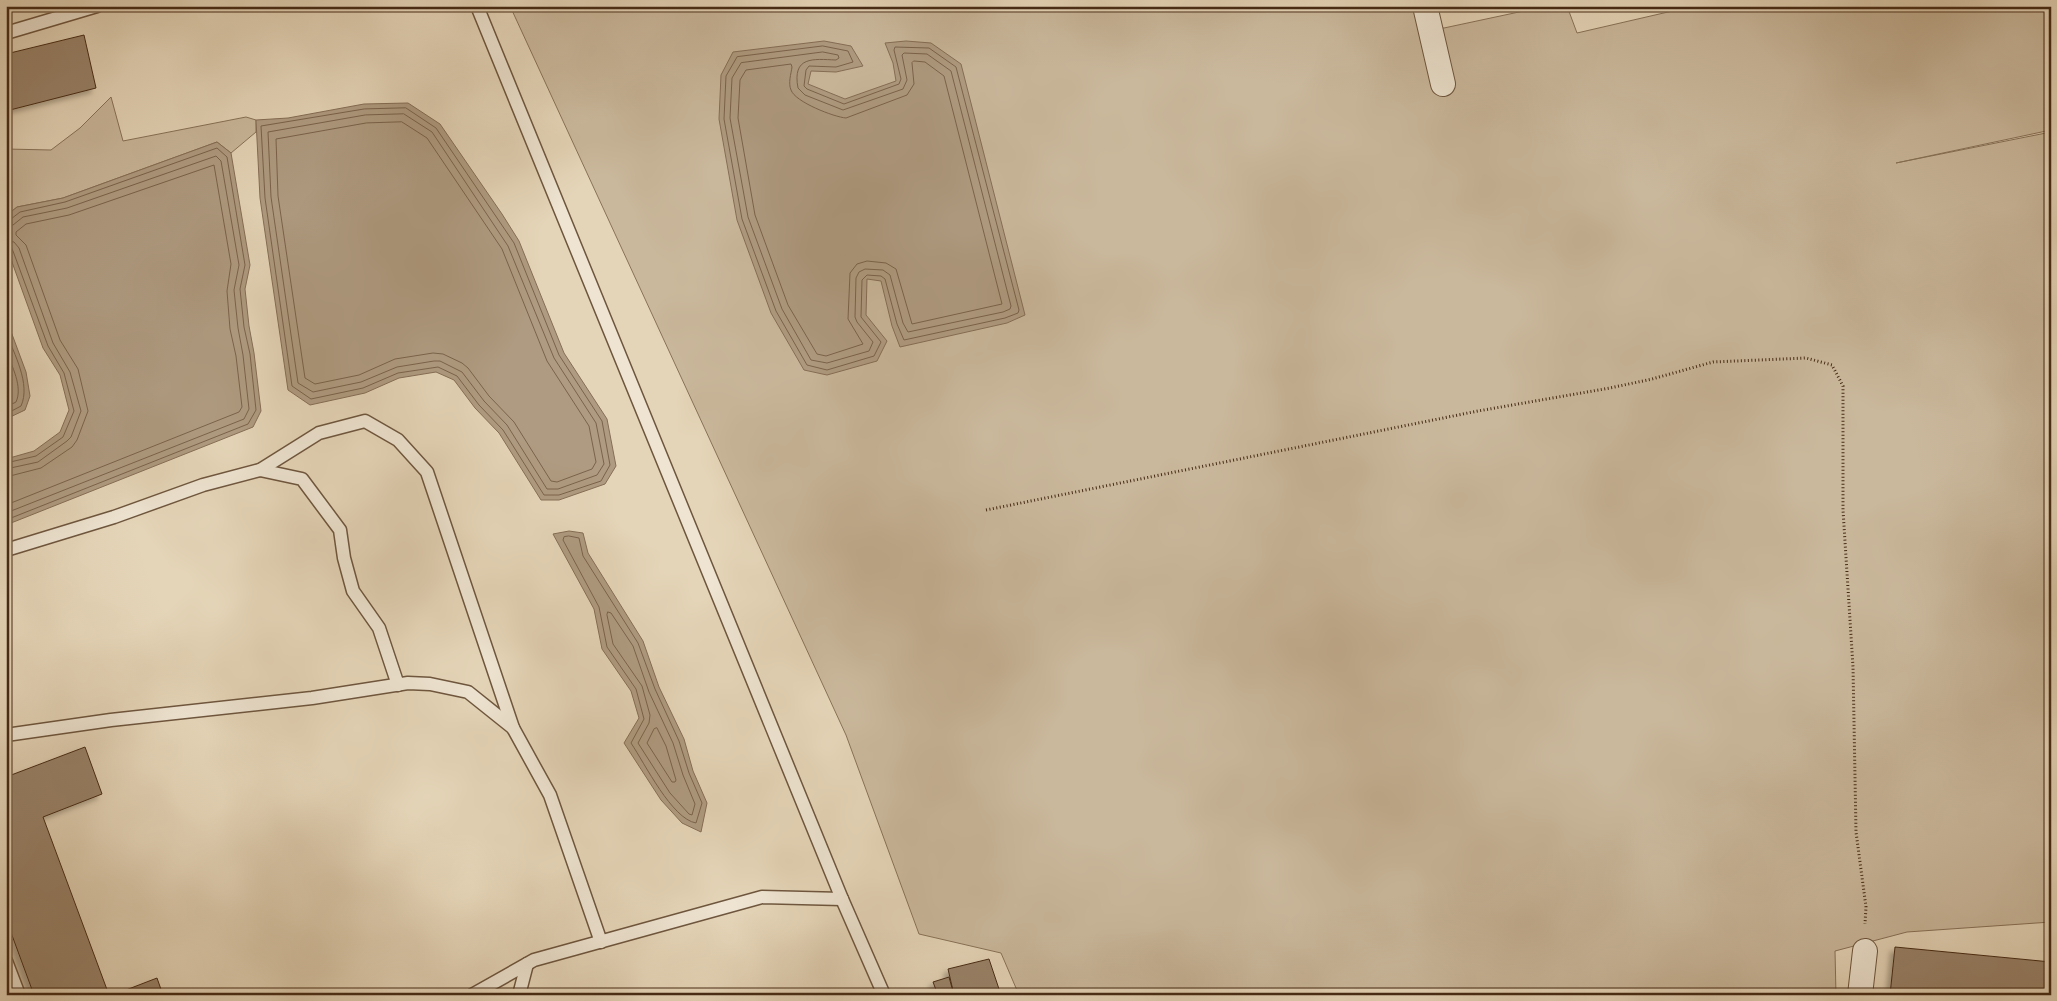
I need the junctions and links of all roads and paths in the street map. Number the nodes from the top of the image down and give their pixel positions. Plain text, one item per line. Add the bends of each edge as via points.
1 (97, 6) edge
2 (477, 6) edge
3 (1425, 6) edge
4 (6, 33) edge
5 (1443, 84) dead end
6 (260, 470) junction
7 (986, 510) dead end
8 (6, 550) edge
9 (398, 685) junction
10 (513, 728) junction
11 (6, 735) edge
12 (842, 898) junction
13 (601, 942) junction
14 (1865, 951) joint
15 (6, 961) edge
16 (527, 964) junction
17 (19, 995) edge
18 (472, 995) edge
19 (520, 995) edge
20 (884, 995) edge
21 (1860, 995) edge

1 - 4 lane
2 - 12 lane
3 - 5 street
6 - 8 lane via 203,485 114,517
6 - 9 lane via 302,479 340,530 353,591 379,628
6 - 10 lane via 319,433 365,421 398,440 427,472
7 - 14 path via 1478,411 1610,388 1713,362 1806,358 1832,365 1843,386 1843,510 1852,667 1856,832 1866,907
9 - 10 lane via 430,684 468,692
9 - 11 lane
10 - 13 lane via 550,795
12 - 13 lane via 762,897
12 - 20 lane
13 - 16 lane
14 - 21 street
15 - 17 lane
16 - 18 lane
16 - 19 lane

